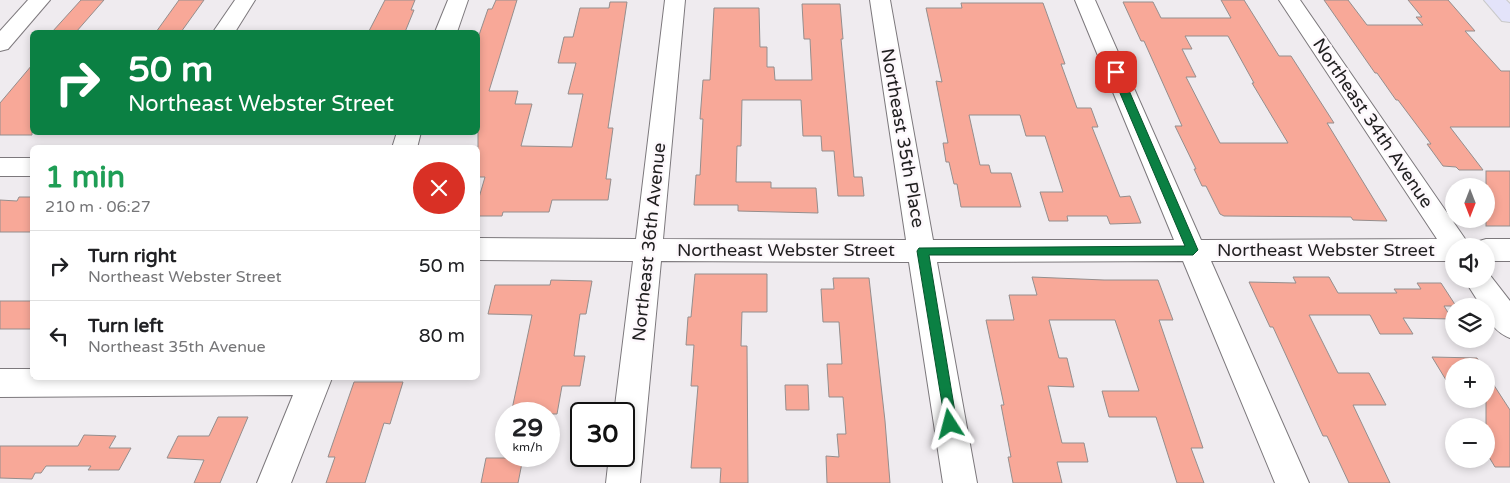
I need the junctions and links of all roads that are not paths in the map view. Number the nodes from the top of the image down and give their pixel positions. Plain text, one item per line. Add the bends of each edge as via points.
1 (40, 0) edge
2 (245, 0) edge
3 (458, 0) edge
4 (674, 0) edge
5 (880, 0) edge
6 (1085, 0) edge
7 (1289, 0) edge
8 (1494, 0) edge
9 (1510, 16) edge
10 (225, 30) edge
11 (447, 30) edge
12 (0, 44) edge
13 (0, 167) edge
14 (30, 167) edge
15 (1451, 238) edge
16 (480, 249) edge
17 (648, 250) junction
18 (1193, 250) junction
19 (1445, 250) edge
20 (1495, 250) edge
21 (1510, 250) edge
22 (923, 251) junction
23 (1484, 288) edge
24 (1510, 325) edge
25 (237, 380) edge
26 (316, 380) edge
27 (0, 383) edge
28 (274, 483) edge
29 (623, 483) edge
30 (960, 483) edge
31 (1292, 483) edge

1 - 12 street
2 - 10 street
3 - 11 street
4 - 17 street, Northeast 36th Avenue
5 - 22 street, Northeast 35th Place
6 - 18 street
7 - 15 street, Northeast 34th Avenue
8 - 9 main road
13 - 14 street
16 - 17 street, Northeast Webster Street
17 - 22 street, Northeast Webster Street
17 - 29 street, Northeast 36th Avenue
18 - 19 street, Northeast Webster Street
18 - 22 street, Northeast Webster Street
18 - 31 street
20 - 21 street
22 - 30 street, Northeast 35th Place
23 - 24 street
25 - 27 street
26 - 28 street

